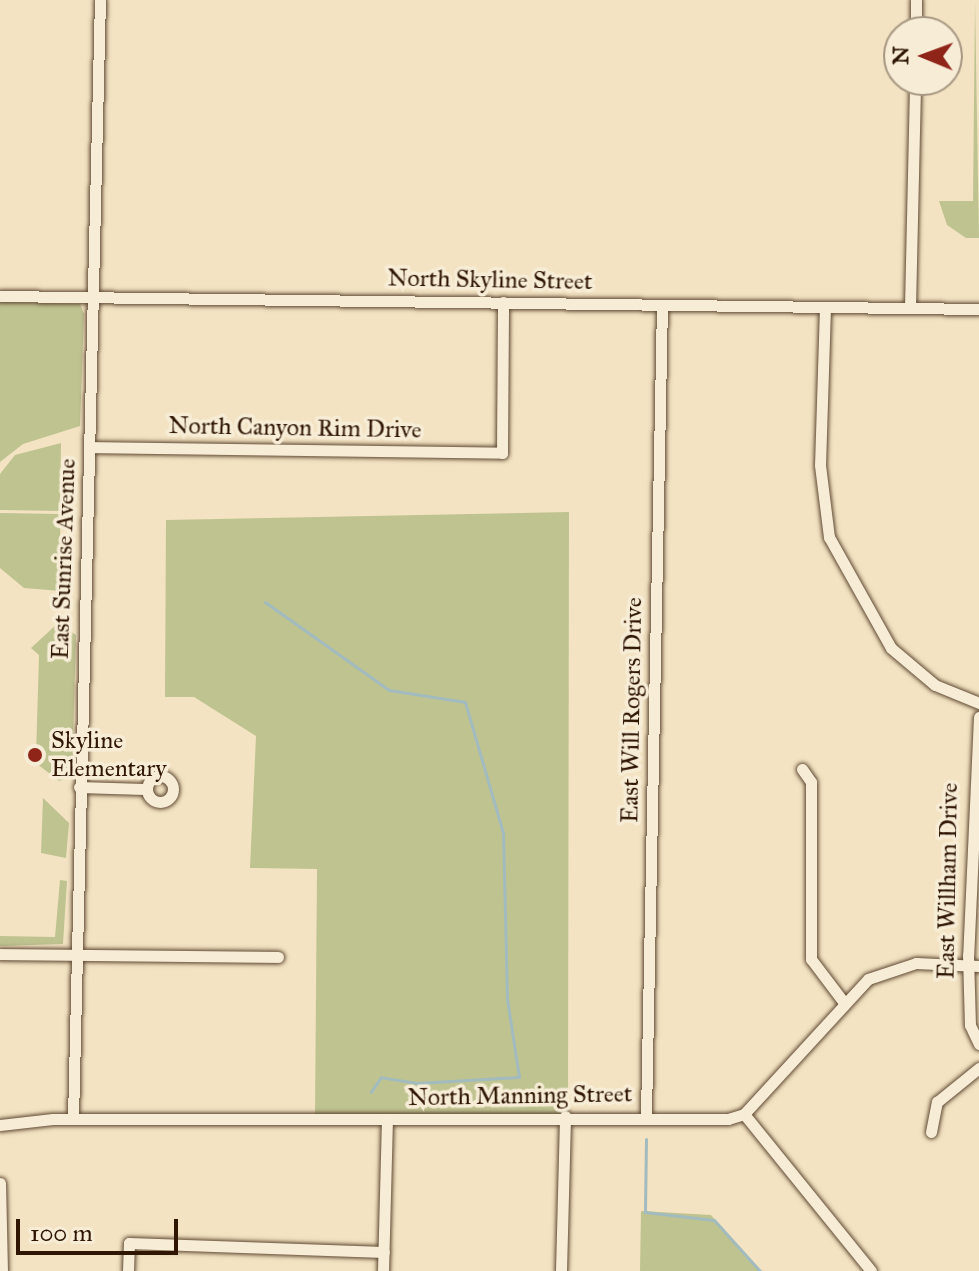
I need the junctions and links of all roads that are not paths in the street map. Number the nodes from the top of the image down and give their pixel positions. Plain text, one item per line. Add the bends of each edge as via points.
1 (100, 0) edge
2 (915, 96) edge
3 (0, 296) edge
4 (92, 297) junction
5 (503, 302) junction
6 (662, 306) junction
7 (825, 307) junction
8 (910, 307) junction
9 (979, 309) edge
10 (89, 447) junction
11 (979, 703) edge
12 (979, 717) edge
13 (802, 769) dead end
14 (79, 787) junction
15 (144, 789) dead end
16 (0, 954) edge
17 (75, 955) junction
18 (278, 957) dead end
19 (974, 966) edge
20 (845, 1004) junction
21 (979, 1044) edge
22 (979, 1068) edge
23 (744, 1114) junction
24 (646, 1115) junction
25 (565, 1116) junction
26 (73, 1119) junction
27 (387, 1122) junction
28 (0, 1125) edge
29 (931, 1132) dead end
30 (0, 1183) edge
31 (384, 1252) junction
32 (2, 1271) edge
33 (128, 1271) edge
34 (383, 1271) edge
35 (561, 1271) edge
36 (871, 1271) edge

1 - 4 street, East Sunrise Avenue
2 - 8 street
3 - 4 street, North Skyline Street
4 - 5 street, North Skyline Street
4 - 10 street, East Sunrise Avenue
5 - 6 street, North Skyline Street
5 - 10 street, North Canyon Rim Drive via 502,453
6 - 7 street, North Skyline Street
6 - 24 street, East Will Rogers Drive
7 - 8 street, North Skyline Street
7 - 11 street via 820,465 829,537 891,648 935,685
8 - 9 street, North Skyline Street
10 - 14 street, East Sunrise Avenue
12 - 19 street, East Willham Drive
13 - 20 street via 811,782 811,959
14 - 15 street
14 - 17 street, East Sunrise Avenue
16 - 17 street
17 - 18 street
17 - 26 street, East Sunrise Avenue
19 - 20 street via 891,968
19 - 21 street, East Willham Drive via 970,1025
20 - 23 street
22 - 29 street via 937,1102
23 - 24 street, North Manning Street
23 - 36 street
24 - 25 street, North Manning Street
25 - 27 street, North Manning Street
25 - 35 street
26 - 27 street, North Manning Street
26 - 28 street, North Manning Street
27 - 31 street
30 - 32 street
31 - 33 street via 129,1243
31 - 34 street

